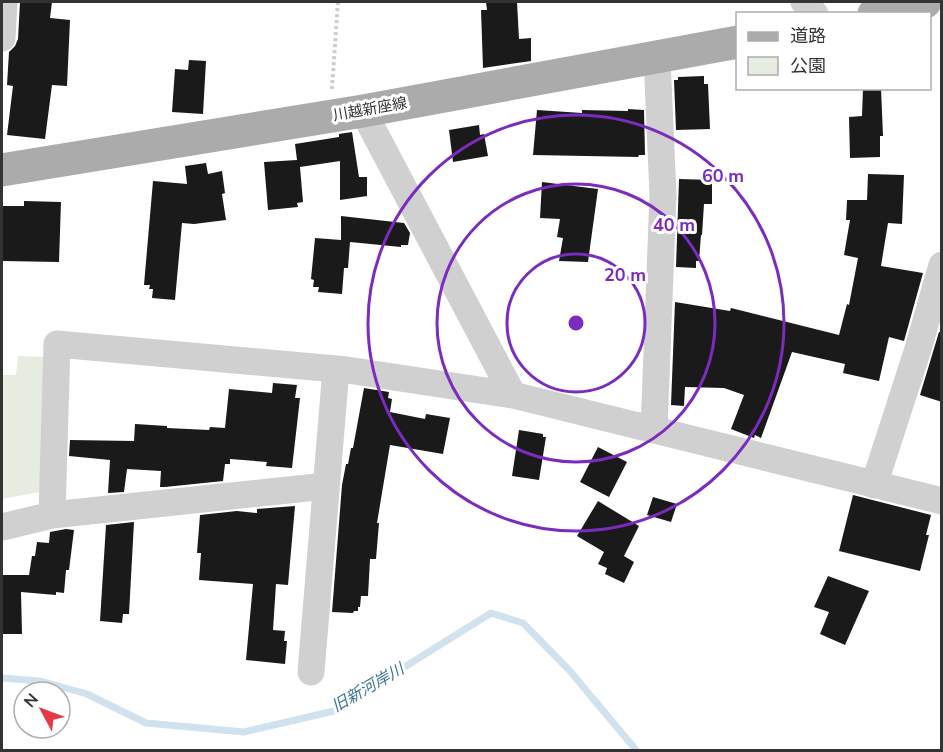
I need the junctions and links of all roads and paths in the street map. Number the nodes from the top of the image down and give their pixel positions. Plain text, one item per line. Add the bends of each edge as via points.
1 (4, 2) edge
2 (338, 2) edge
3 (925, 2) edge
4 (882, 12) edge
5 (2, 38) edge
6 (736, 42) edge
7 (657, 58) junction
8 (363, 111) junction
9 (330, 116) junction
10 (2, 170) edge
11 (942, 265) edge
12 (336, 369) junction
13 (513, 395) junction
14 (654, 430) junction
15 (874, 485) junction
16 (326, 486) junction
17 (942, 501) edge
18 (52, 514) junction
19 (2, 527) edge
20 (310, 672) dead end

1 - 5 street
2 - 9 path
3 - 4 main road
6 - 7 main road, 川越新座線
7 - 8 main road, 川越新座線
7 - 14 street via 663,195
8 - 9 main road, 川越新座線
8 - 13 street
9 - 10 main road, 川越新座線
11 - 15 street
12 - 13 street
12 - 16 street
12 - 18 street via 57,344
13 - 14 street
14 - 15 street
15 - 17 street
16 - 18 street
16 - 20 street
18 - 19 street

